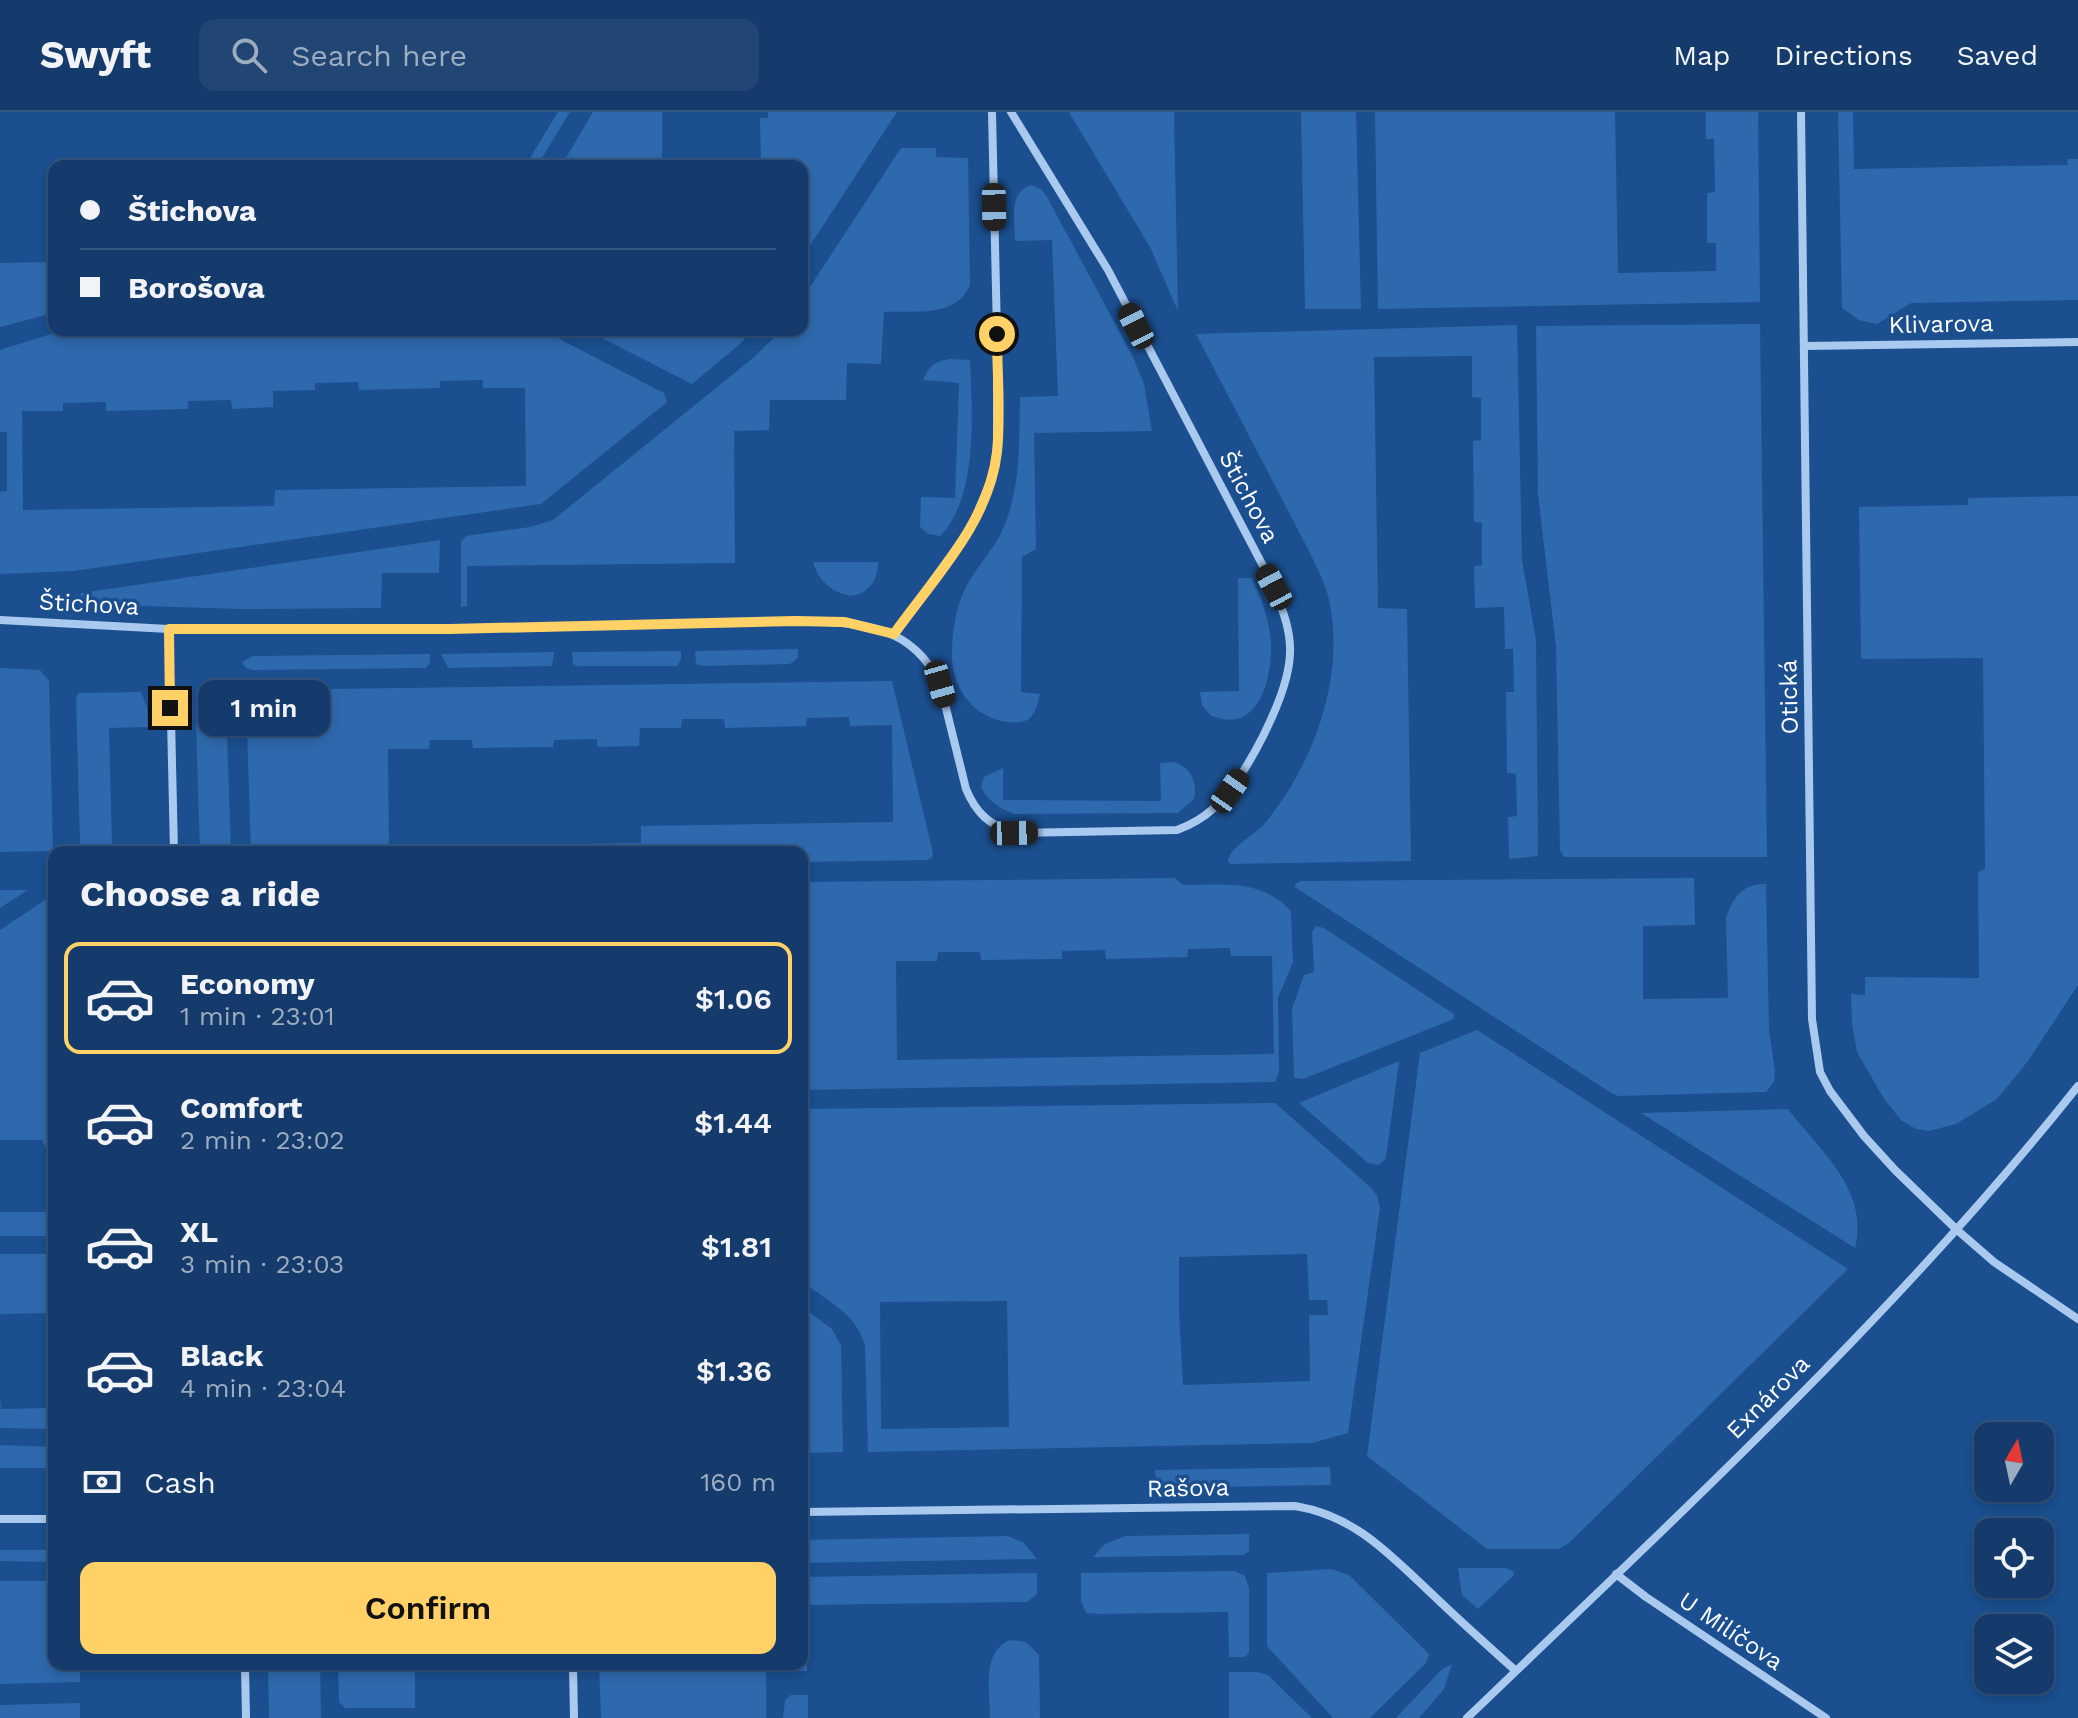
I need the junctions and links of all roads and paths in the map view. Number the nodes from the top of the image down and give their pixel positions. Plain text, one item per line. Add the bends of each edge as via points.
1 (992, 112) edge
2 (1011, 112) edge
3 (1801, 112) edge
4 (2078, 342) edge
5 (1805, 346) junction
6 (0, 620) edge
7 (169, 629) junction
8 (894, 634) junction
9 (174, 846) edge
10 (2078, 1086) edge
11 (1956, 1229) junction
12 (2078, 1319) edge
13 (808, 1512) edge
14 (0, 1519) edge
15 (48, 1519) edge
16 (1616, 1574) junction
17 (245, 1670) edge
18 (573, 1670) edge
19 (1516, 1671) junction
20 (246, 1718) edge
21 (574, 1718) edge
22 (1467, 1718) edge
23 (1826, 1718) edge

1 - 8 street via 997,452 971,528
2 - 8 street, Štichova via 1108,270 1274,587 1289,636 1287,673 1240,776 1209,812 1177,830 1014,833 984,818 973,804 940,684 913,646
3 - 5 street, Otická
4 - 5 street, Klivarova
5 - 11 street, Otická via 1816,1049 1820,1072 1838,1102 1895,1170
6 - 7 street, Štichova
7 - 8 street, Štichova via 796,621 845,622
7 - 9 street
10 - 11 street, Exnárova
11 - 12 street, Otická
11 - 16 street, Exnárova via 1889,1306
13 - 19 street, Rašova via 1295,1506 1321,1511 1383,1549
14 - 15 street
16 - 19 street, Exnárova
16 - 23 street, U Milíčova
17 - 20 street
18 - 21 street
19 - 22 street, Exnárova

